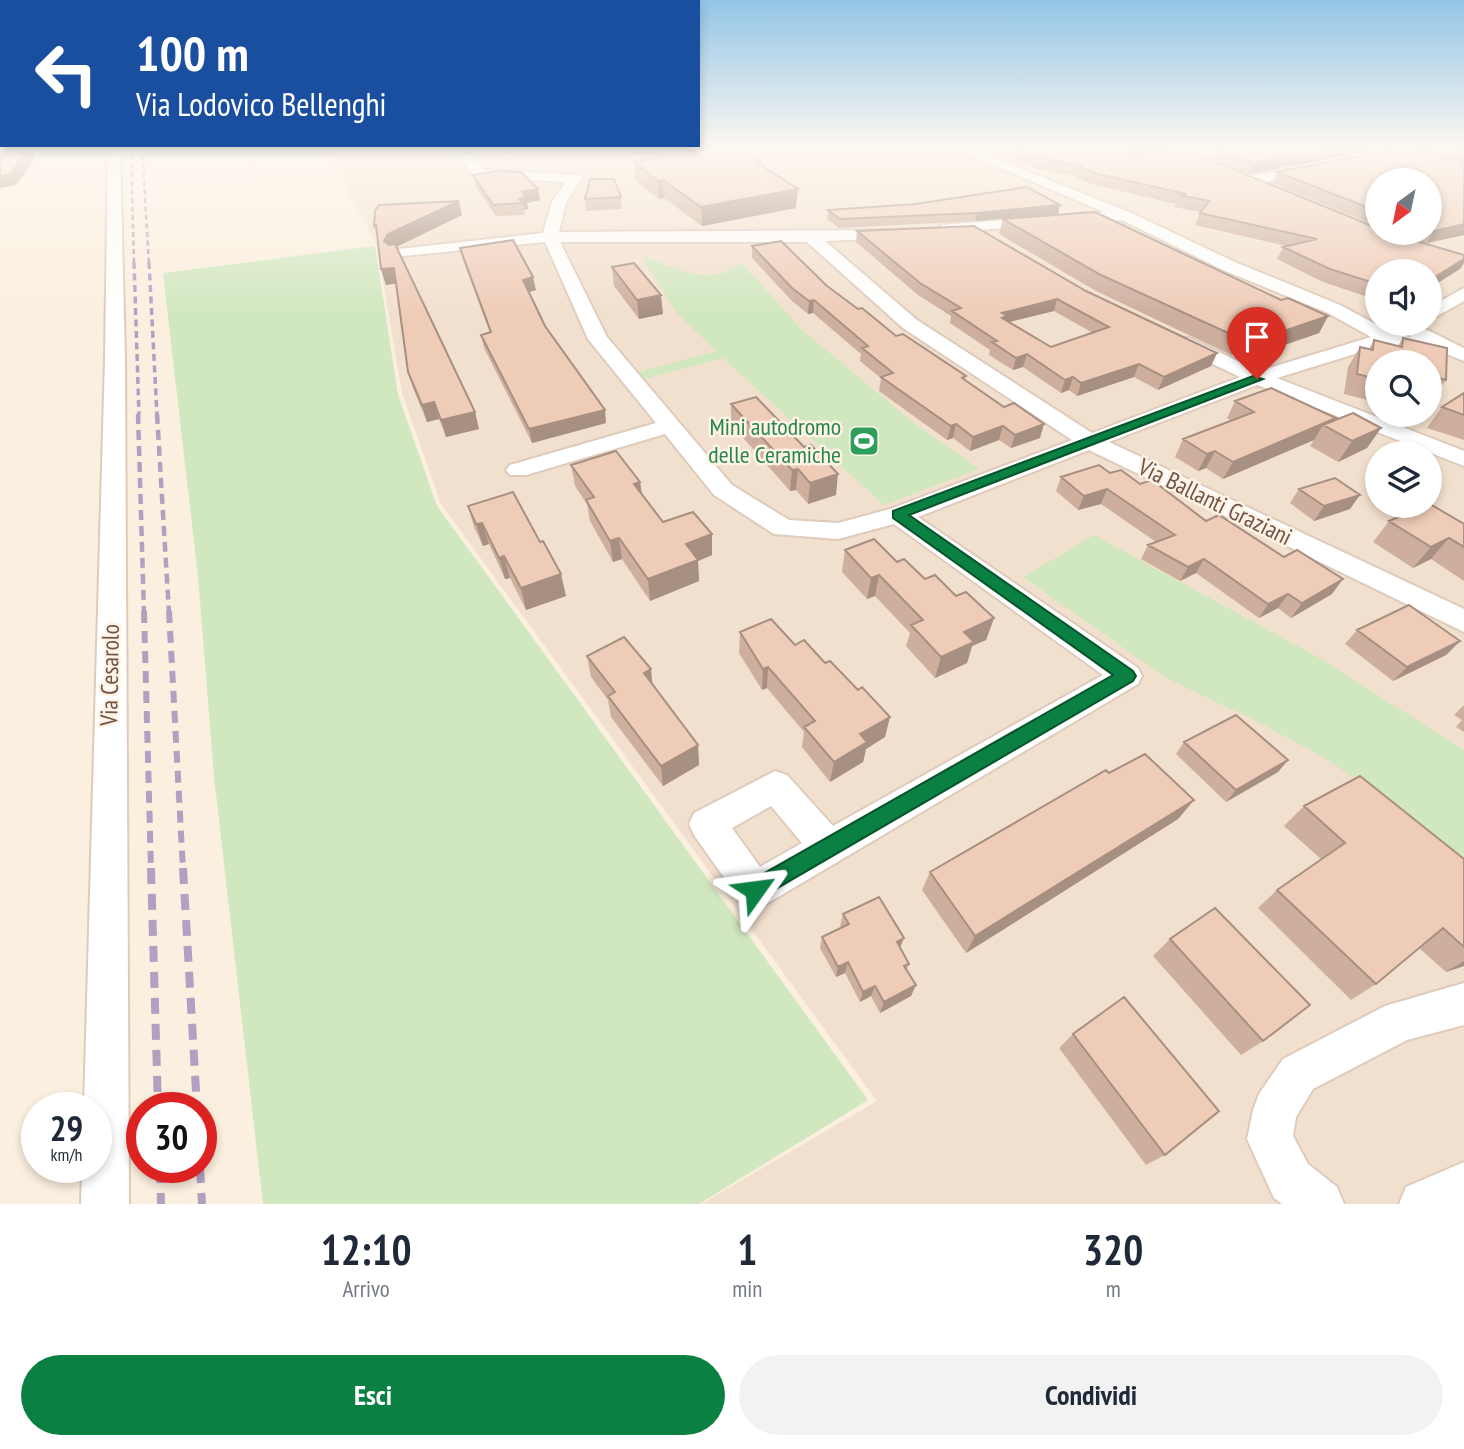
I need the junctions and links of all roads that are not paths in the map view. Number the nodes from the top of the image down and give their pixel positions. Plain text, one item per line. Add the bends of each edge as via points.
1 (114, 203) edge
2 (559, 203) edge
3 (1095, 203) edge
4 (1124, 215) junction
5 (975, 229) junction
6 (550, 237) junction
7 (811, 237) junction
8 (998, 242) edge
9 (399, 254) edge
10 (1464, 293) edge
11 (1442, 307) edge
12 (1365, 319) edge
13 (1161, 332) edge
14 (1381, 336) edge
15 (1413, 336) edge
16 (1459, 354) edge
17 (1257, 379) junction
18 (670, 426) junction
19 (1090, 442) junction
20 (1464, 459) edge
21 (518, 470) dead end
22 (898, 514) junction
23 (1464, 621) edge
24 (828, 847) dead end
25 (1464, 1004) edge
26 (1464, 1186) edge
27 (105, 1204) edge
28 (1320, 1204) edge
29 (1423, 1204) edge

1 - 27 street, Via Cesarolo
2 - 6 street
3 - 4 street
4 - 5 street
4 - 12 street via 1229,266
5 - 7 street
5 - 8 street
6 - 7 street
6 - 9 street
6 - 18 street via 598,339
7 - 19 street, Via Ballanti Graziani via 910,324
10 - 11 street
13 - 17 street
14 - 17 street
15 - 16 street
17 - 19 street
17 - 20 street
18 - 21 street
18 - 22 street via 723,490 783,528 838,531
19 - 22 street
19 - 23 street, Via Ballanti Graziani
22 - 24 street via 1127,676
25 - 28 street via 1400,1021 1298,1074 1275,1110 1270,1139 1291,1181
26 - 29 street

